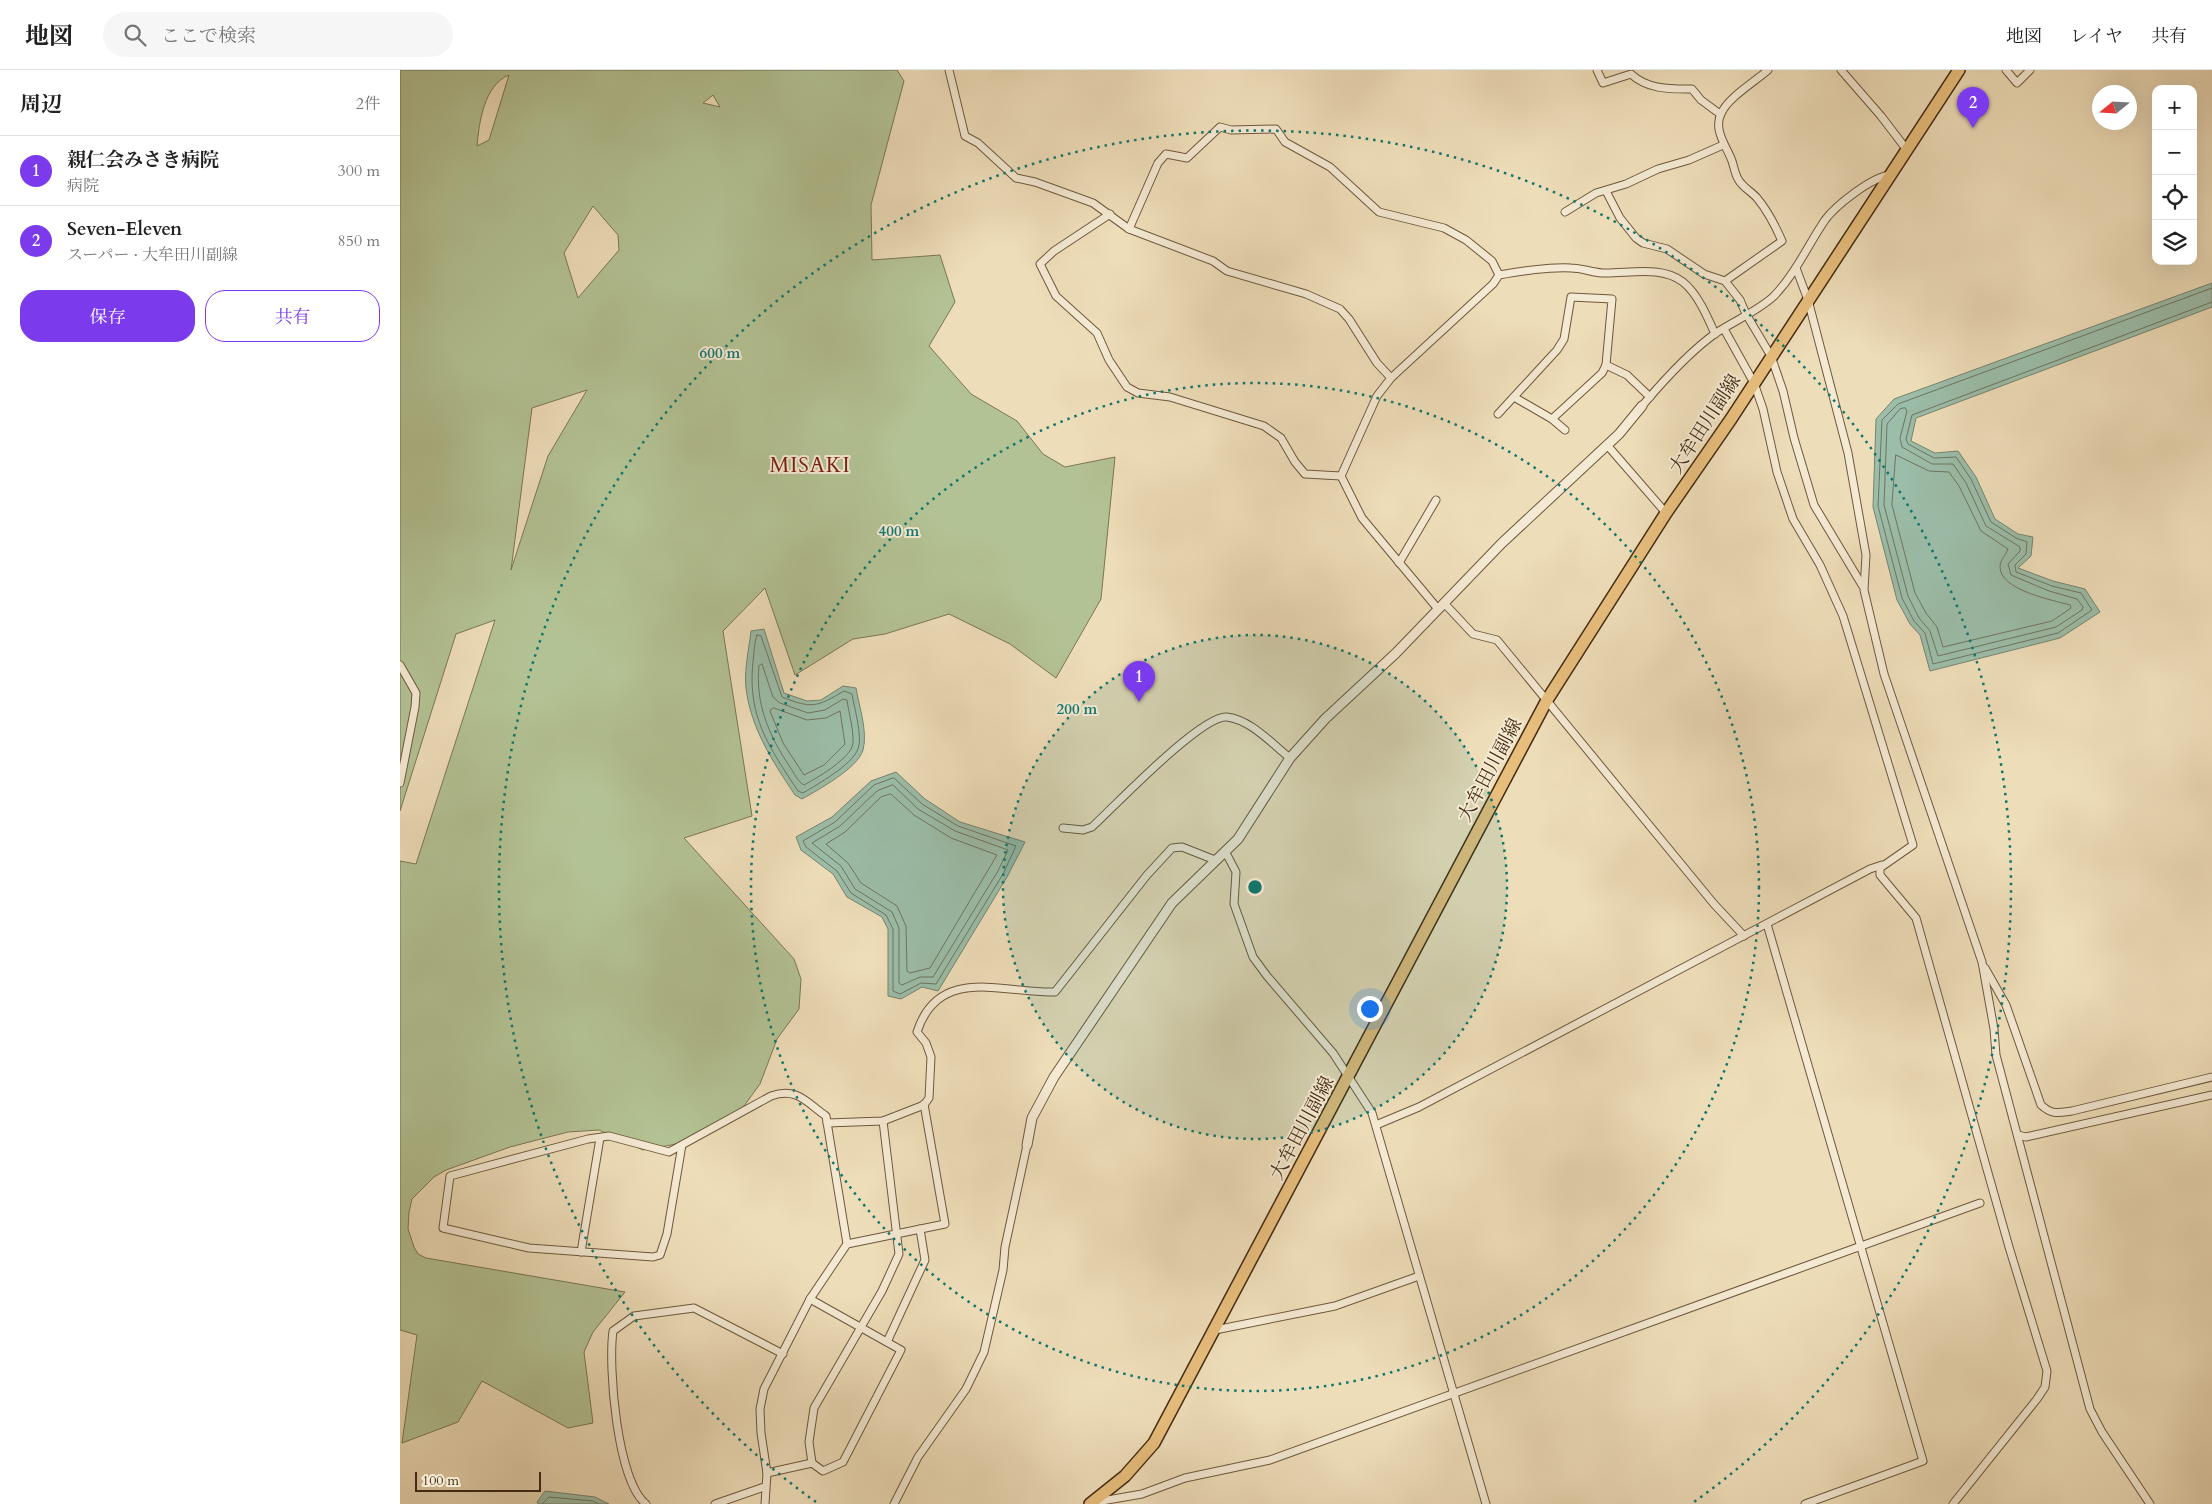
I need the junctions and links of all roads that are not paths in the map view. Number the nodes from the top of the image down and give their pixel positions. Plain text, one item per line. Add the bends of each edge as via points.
1 (949, 70) edge
2 (1597, 70) edge
3 (1768, 70) edge
4 (1841, 70) edge
5 (2006, 70) edge
6 (2030, 70) edge
7 (1961, 71) edge
8 (1720, 114) junction
9 (1723, 145) junction
10 (1906, 150) junction
11 (1891, 175) junction
12 (1606, 191) junction
13 (1565, 212) dead end
14 (1110, 214) junction
15 (1129, 229) junction
16 (1796, 268) junction
17 (1499, 275) junction
18 (1725, 281) junction
19 (1808, 300) junction
20 (1746, 314) junction
21 (1724, 328) junction
22 (1715, 334) junction
23 (1770, 358) junction
24 (1606, 365) junction
25 (1391, 378) junction
26 (1755, 380) junction
27 (1650, 396) junction
28 (1514, 397) junction
29 (1642, 406) joint
30 (1498, 414) dead end
31 (1552, 419) junction
32 (1565, 430) dead end
33 (1608, 445) junction
34 (1341, 476) junction
35 (1436, 500) dead end
36 (1666, 513) junction
37 (1399, 562) junction
38 (1864, 590) junction
39 (1441, 606) junction
40 (400, 665) edge
41 (1547, 700) junction
42 (1290, 758) junction
43 (400, 783) edge
44 (1063, 828) dead end
45 (1225, 851) junction
46 (1215, 860) junction
47 (1884, 865) junction
48 (1767, 924) junction
49 (1744, 936) junction
50 (1982, 962) junction
51 (1349, 1075) junction
52 (2212, 1077) edge
53 (2212, 1095) edge
54 (924, 1104) junction
55 (883, 1121) junction
56 (827, 1122) junction
57 (1376, 1125) junction
58 (2018, 1135) junction
59 (600, 1138) junction
60 (682, 1145) junction
61 (1027, 1145) joint
62 (1980, 1203) dead end
63 (920, 1229) junction
64 (897, 1232) junction
65 (847, 1244) junction
66 (1862, 1246) junction
67 (581, 1252) junction
68 (1419, 1276) junction
69 (810, 1299) junction
70 (861, 1328) junction
71 (1215, 1330) junction
72 (887, 1342) junction
73 (783, 1354) junction
74 (1454, 1394) junction
75 (812, 1463) junction
76 (767, 1473) junction
77 (764, 1487) junction
78 (1092, 1503) edge
79 (646, 1504) edge
80 (716, 1504) edge
81 (765, 1504) edge
82 (894, 1504) edge
83 (1486, 1504) edge
84 (1805, 1504) edge
85 (1953, 1504) edge
86 (2150, 1504) edge

1 - 14 street via 965,136 978,143 1016,178 1093,203
2 - 8 street via 1603,83 1631,74 1652,86 1692,89
3 - 8 street via 1745,86
4 - 10 street via 1882,116
5 - 6 street via 2017,83
7 - 10 main road, 大牟田川副線
8 - 9 street
9 - 12 street
9 - 18 street via 1737,178 1764,206 1782,241
10 - 11 main road, 大牟田川副線
11 - 16 street via 1880,176 1826,218
11 - 19 main road, 大牟田川副線
12 - 13 street via 1596,193
12 - 18 street via 1620,218 1636,238 1667,249 1704,274
14 - 15 street
14 - 34 street via 1040,264 1056,296 1097,333 1109,360 1128,388 1138,393 1170,397 1264,426 1281,438 1305,474
15 - 17 street via 1158,163 1166,154 1188,158 1220,128 1276,129 1286,142 1330,167 1379,212 1444,228 1466,240 1492,261
15 - 25 street via 1212,260 1227,271 1306,294 1340,309
16 - 19 street
16 - 20 street via 1772,297
17 - 22 street via 1572,268 1601,273 1652,272 1672,276 1684,283 1695,296
17 - 25 street via 1468,309
18 - 20 street
19 - 23 main road, 大牟田川副線
19 - 38 street via 1848,453 1866,555
20 - 21 street
20 - 23 street
21 - 22 street
21 - 26 street
22 - 27 street
23 - 26 main road, 大牟田川副線
23 - 38 street via 1783,391 1814,505
24 - 27 street via 1627,375
24 - 28 street via 1612,299 1571,297 1564,339 1558,350
24 - 31 street via 1602,373
25 - 34 street via 1377,396
26 - 36 main road, 大牟田川副線
26 - 47 street via 1777,472 1793,519 1820,565 1843,616 1913,845
27 - 29 street
28 - 30 street
28 - 31 street
29 - 33 street
31 - 32 street
33 - 36 street
33 - 39 street via 1502,543
34 - 37 street via 1362,518
35 - 37 street
36 - 41 main road, 大牟田川副線
37 - 39 street
38 - 50 street via 1884,674
39 - 41 street via 1473,634 1498,640
39 - 42 street via 1325,719
40 - 43 street via 416,693
41 - 49 street via 1714,904
41 - 51 main road, 大牟田川副線
42 - 44 street via 1244,722 1224,717 1202,725 1092,827 1083,830
42 - 45 street via 1251,821
45 - 46 street
45 - 51 street via 1236,872 1234,904 1253,957
46 - 54 street via 1182,847 1172,848 1147,875 1056,992 976,986 950,993 936,1001 922,1019 918,1032 931,1058 928,1098
46 - 61 street via 1172,903 1054,1078 1032,1118
47 - 48 street via 1870,869
47 - 85 street via 1880,868 1880,876 1916,918 2047,1371 2045,1386 2037,1399
48 - 49 street
48 - 66 street
49 - 57 street via 1395,1119
50 - 52 street via 2006,1005 2041,1105 2049,1112 2072,1111
50 - 58 street via 1996,1055
51 - 57 street
51 - 71 main road, 大牟田川副線
53 - 58 street via 2026,1137
54 - 55 street
54 - 63 street via 945,1224
55 - 56 street
55 - 64 street
56 - 60 street via 826,1116 795,1093 783,1092
56 - 65 street
57 - 68 street
58 - 86 street via 2090,1408 2102,1432
59 - 60 street via 609,1136 669,1152
59 - 67 street
59 - 67 street via 450,1176 443,1228 529,1248
60 - 67 street via 667,1234 660,1255
61 - 82 street via 984,1352 966,1389 918,1457
62 - 66 street
63 - 64 street
63 - 72 street via 925,1260
64 - 65 street
64 - 70 street via 899,1254
65 - 69 street
66 - 74 street
66 - 84 street via 1923,1461
68 - 71 street via 1335,1306
68 - 74 street
69 - 70 street
69 - 73 street
70 - 72 street
70 - 75 street via 814,1408 809,1442
71 - 78 main road, 大牟田川副線 via 1154,1443 1125,1476
72 - 75 street via 901,1350 843,1462 823,1471
73 - 76 street via 764,1389 760,1409
73 - 79 street via 694,1308 634,1316 613,1331 614,1403 622,1454 634,1489
74 - 78 street via 1270,1460 1185,1478 1142,1494
74 - 83 street
75 - 76 street
76 - 77 street
77 - 80 street
77 - 81 street

